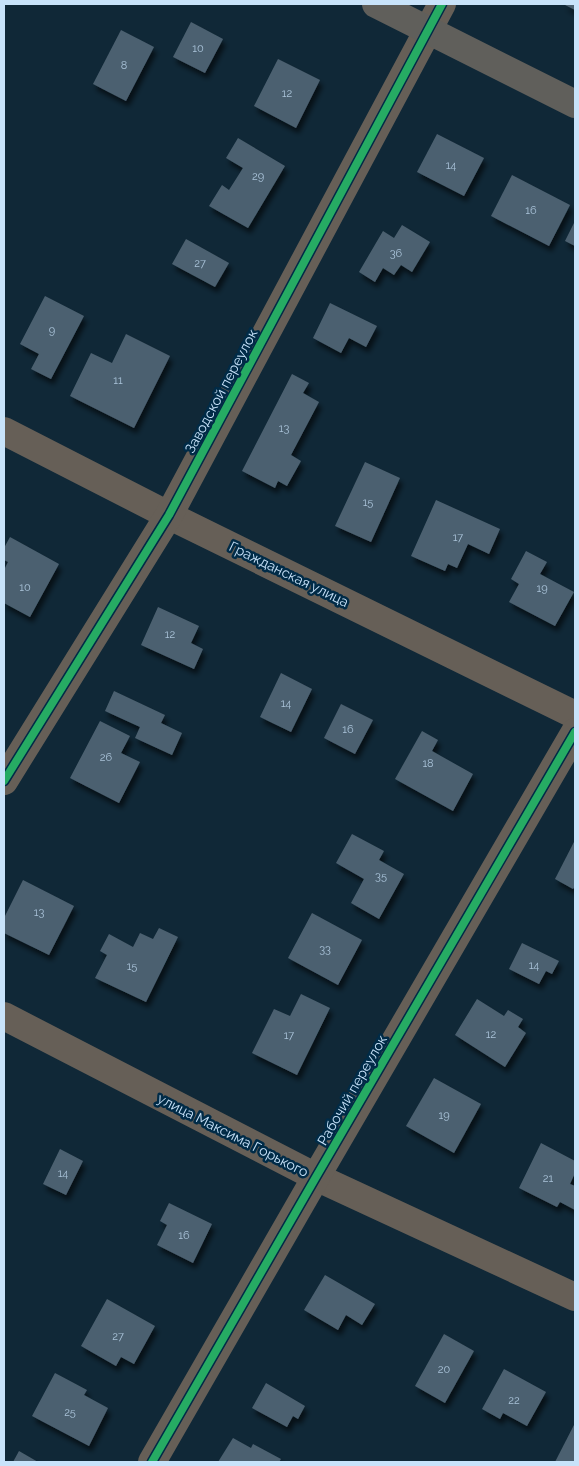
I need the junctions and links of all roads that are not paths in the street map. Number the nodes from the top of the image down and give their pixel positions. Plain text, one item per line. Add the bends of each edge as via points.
1 (376, 4) edge
2 (442, 4) edge
3 (428, 30) junction
4 (575, 104) edge
5 (4, 431) edge
6 (169, 515) junction
7 (575, 714) edge
8 (575, 732) edge
9 (4, 781) edge
10 (4, 1016) edge
11 (316, 1177) junction
12 (575, 1297) edge
13 (152, 1462) edge

1 - 3 main road
2 - 3 street, Заводской переулок
3 - 4 main road
3 - 6 street, Заводской переулок
5 - 6 street, Гражданская улица
6 - 7 street, Гражданская улица
6 - 9 street, Заводской переулок
8 - 11 street, Рабочий переулок
10 - 11 street, улица Максима Горького
11 - 12 street, улица Максима Горького
11 - 13 street, Рабочий переулок

